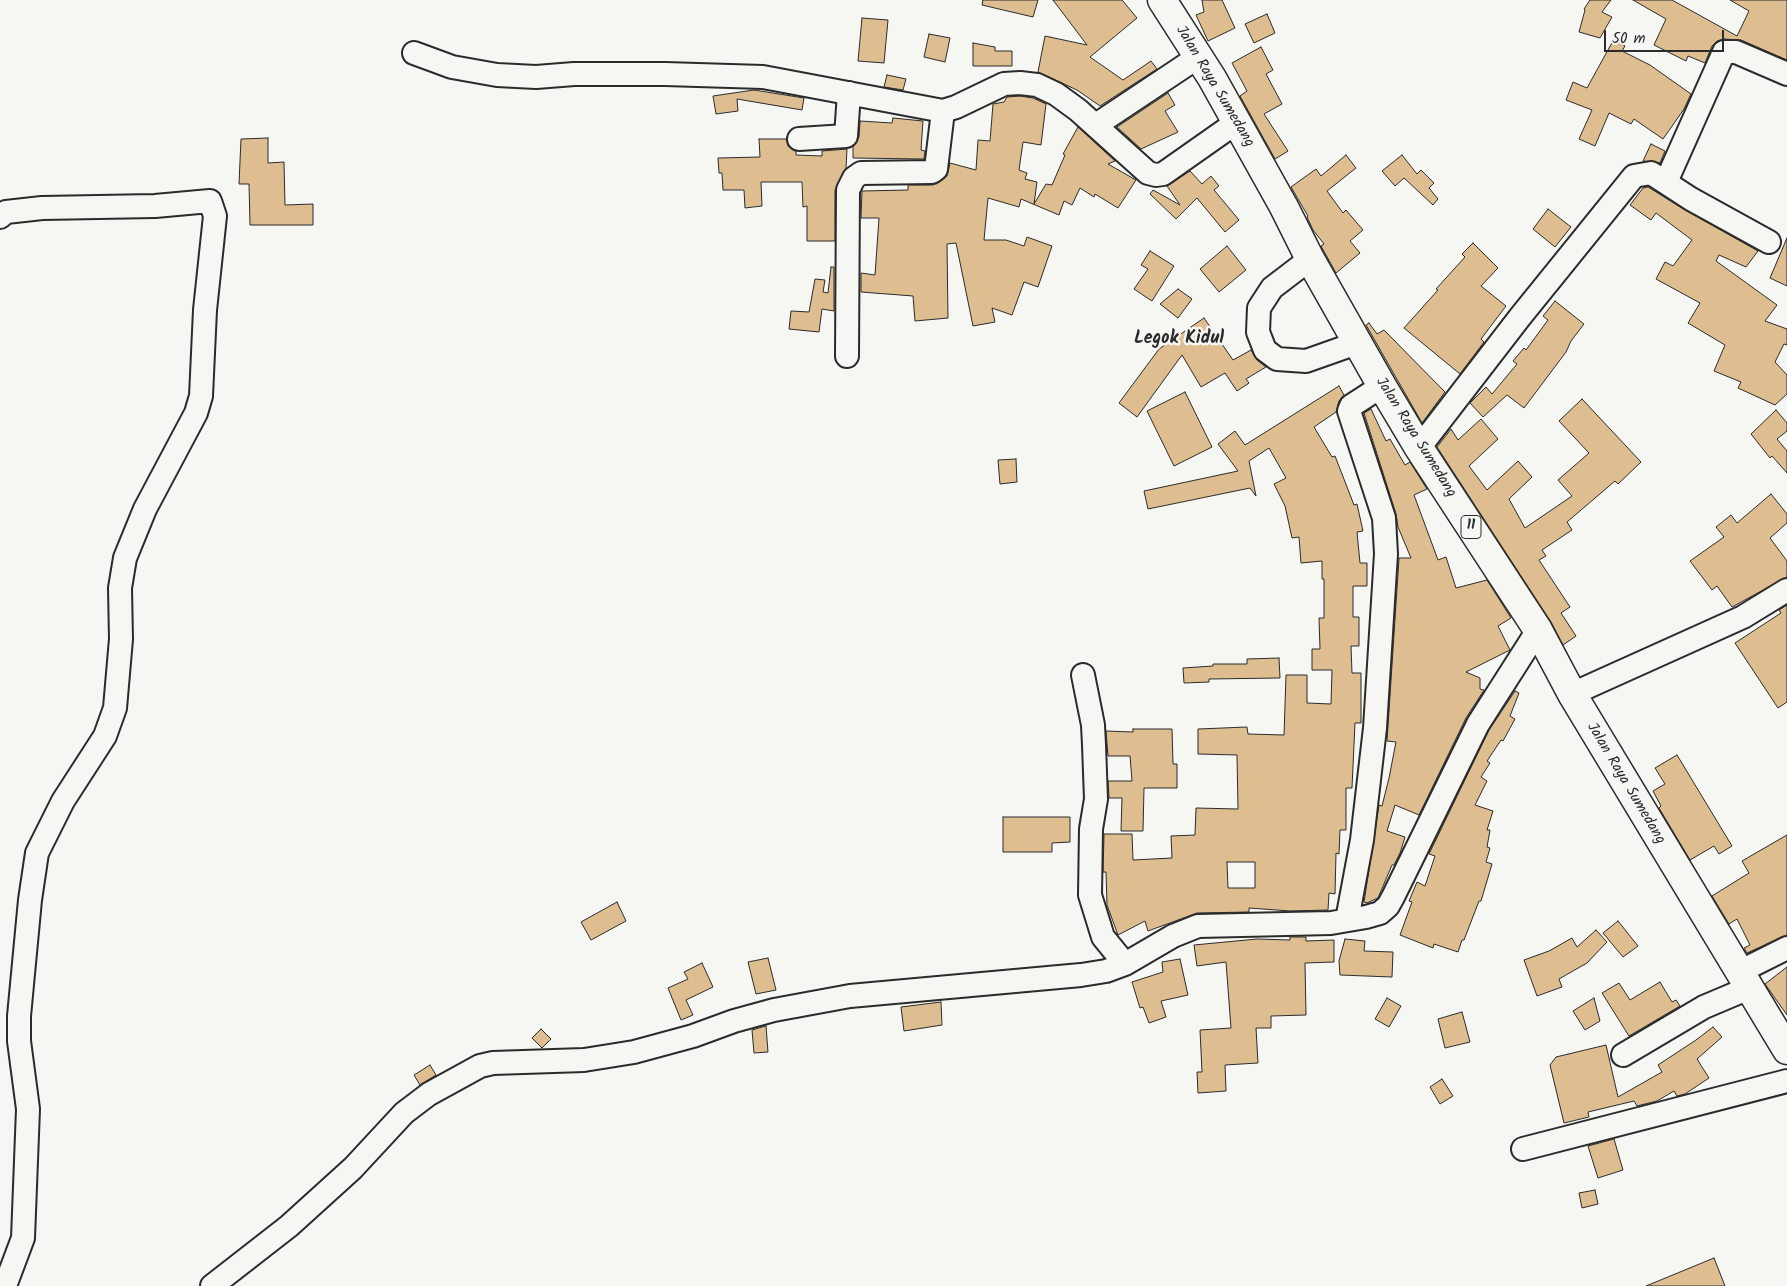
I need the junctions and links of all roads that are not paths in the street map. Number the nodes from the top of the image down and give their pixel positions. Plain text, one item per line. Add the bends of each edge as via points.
1 (1162, 0) edge
2 (414, 53) dead end
3 (1198, 57) junction
4 (1787, 74) edge
5 (849, 93) junction
6 (943, 111) junction
7 (1237, 122) junction
8 (1096, 126) junction
9 (799, 139) dead end
10 (1666, 182) junction
11 (0, 217) edge
12 (1769, 242) dead end
13 (1310, 260) junction
14 (1357, 343) junction
15 (848, 356) dead end
16 (1382, 386) junction
17 (1419, 448) junction
18 (1787, 590) edge
19 (1538, 630) junction
20 (1083, 675) dead end
21 (1572, 694) junction
22 (1347, 920) junction
23 (1787, 948) edge
24 (1125, 964) junction
25 (1744, 980) junction
26 (1787, 1050) edge
27 (1623, 1055) dead end
28 (1787, 1081) edge
29 (1523, 1149) dead end
30 (5, 1286) edge
31 (212, 1286) edge

1 - 3 highway, Jalan Raya Sumedang / 11
2 - 5 street via 452,68 497,75 716,74 763,77
3 - 7 highway, Jalan Raya Sumedang / 11
3 - 8 street
4 - 10 street via 1736,52 1724,52
5 - 6 street
5 - 9 street via 846,136
6 - 8 street via 996,87 1020,83 1037,85 1056,94
6 - 15 street via 936,169 932,172 861,173 854,178 848,190
7 - 8 street via 1164,174 1156,175 1148,173
7 - 13 highway, Jalan Raya Sumedang / 11
10 - 12 street
10 - 17 street via 1651,173 1634,176
11 - 30 street via 6,212 42,208 155,206 210,201 215,216 205,310 201,396 196,413 145,509 125,558 120,588 121,639 115,708 105,736 63,801 37,853 29,909 19,1041 28,1109 23,1238
13 - 14 highway, Jalan Raya Sumedang / 11
13 - 14 street via 1272,288 1259,308 1258,332 1265,350 1277,359 1306,362
14 - 16 highway, Jalan Raya Sumedang / 11
16 - 17 highway, Jalan Raya Sumedang / 11
16 - 22 street via 1351,406 1349,411 1384,518 1386,554 1375,728 1362,840
17 - 19 highway, Jalan Raya Sumedang / 11
18 - 21 street via 1743,617
19 - 21 highway, Jalan Raya Sumedang / 11
19 - 22 street via 1478,724 1388,906 1366,918
20 - 24 street via 1095,754 1096,799 1091,829 1090,895 1103,937
21 - 25 highway, Jalan Raya Sumedang / 11
22 - 24 street via 1198,926 1172,936
23 - 25 street
24 - 31 street via 1081,975 850,996 774,1010 634,1052 584,1060 480,1066 438,1088 404,1113 353,1168 289,1226
25 - 26 highway, Jalan Raya Sumedang / 11
25 - 27 street
28 - 29 street

